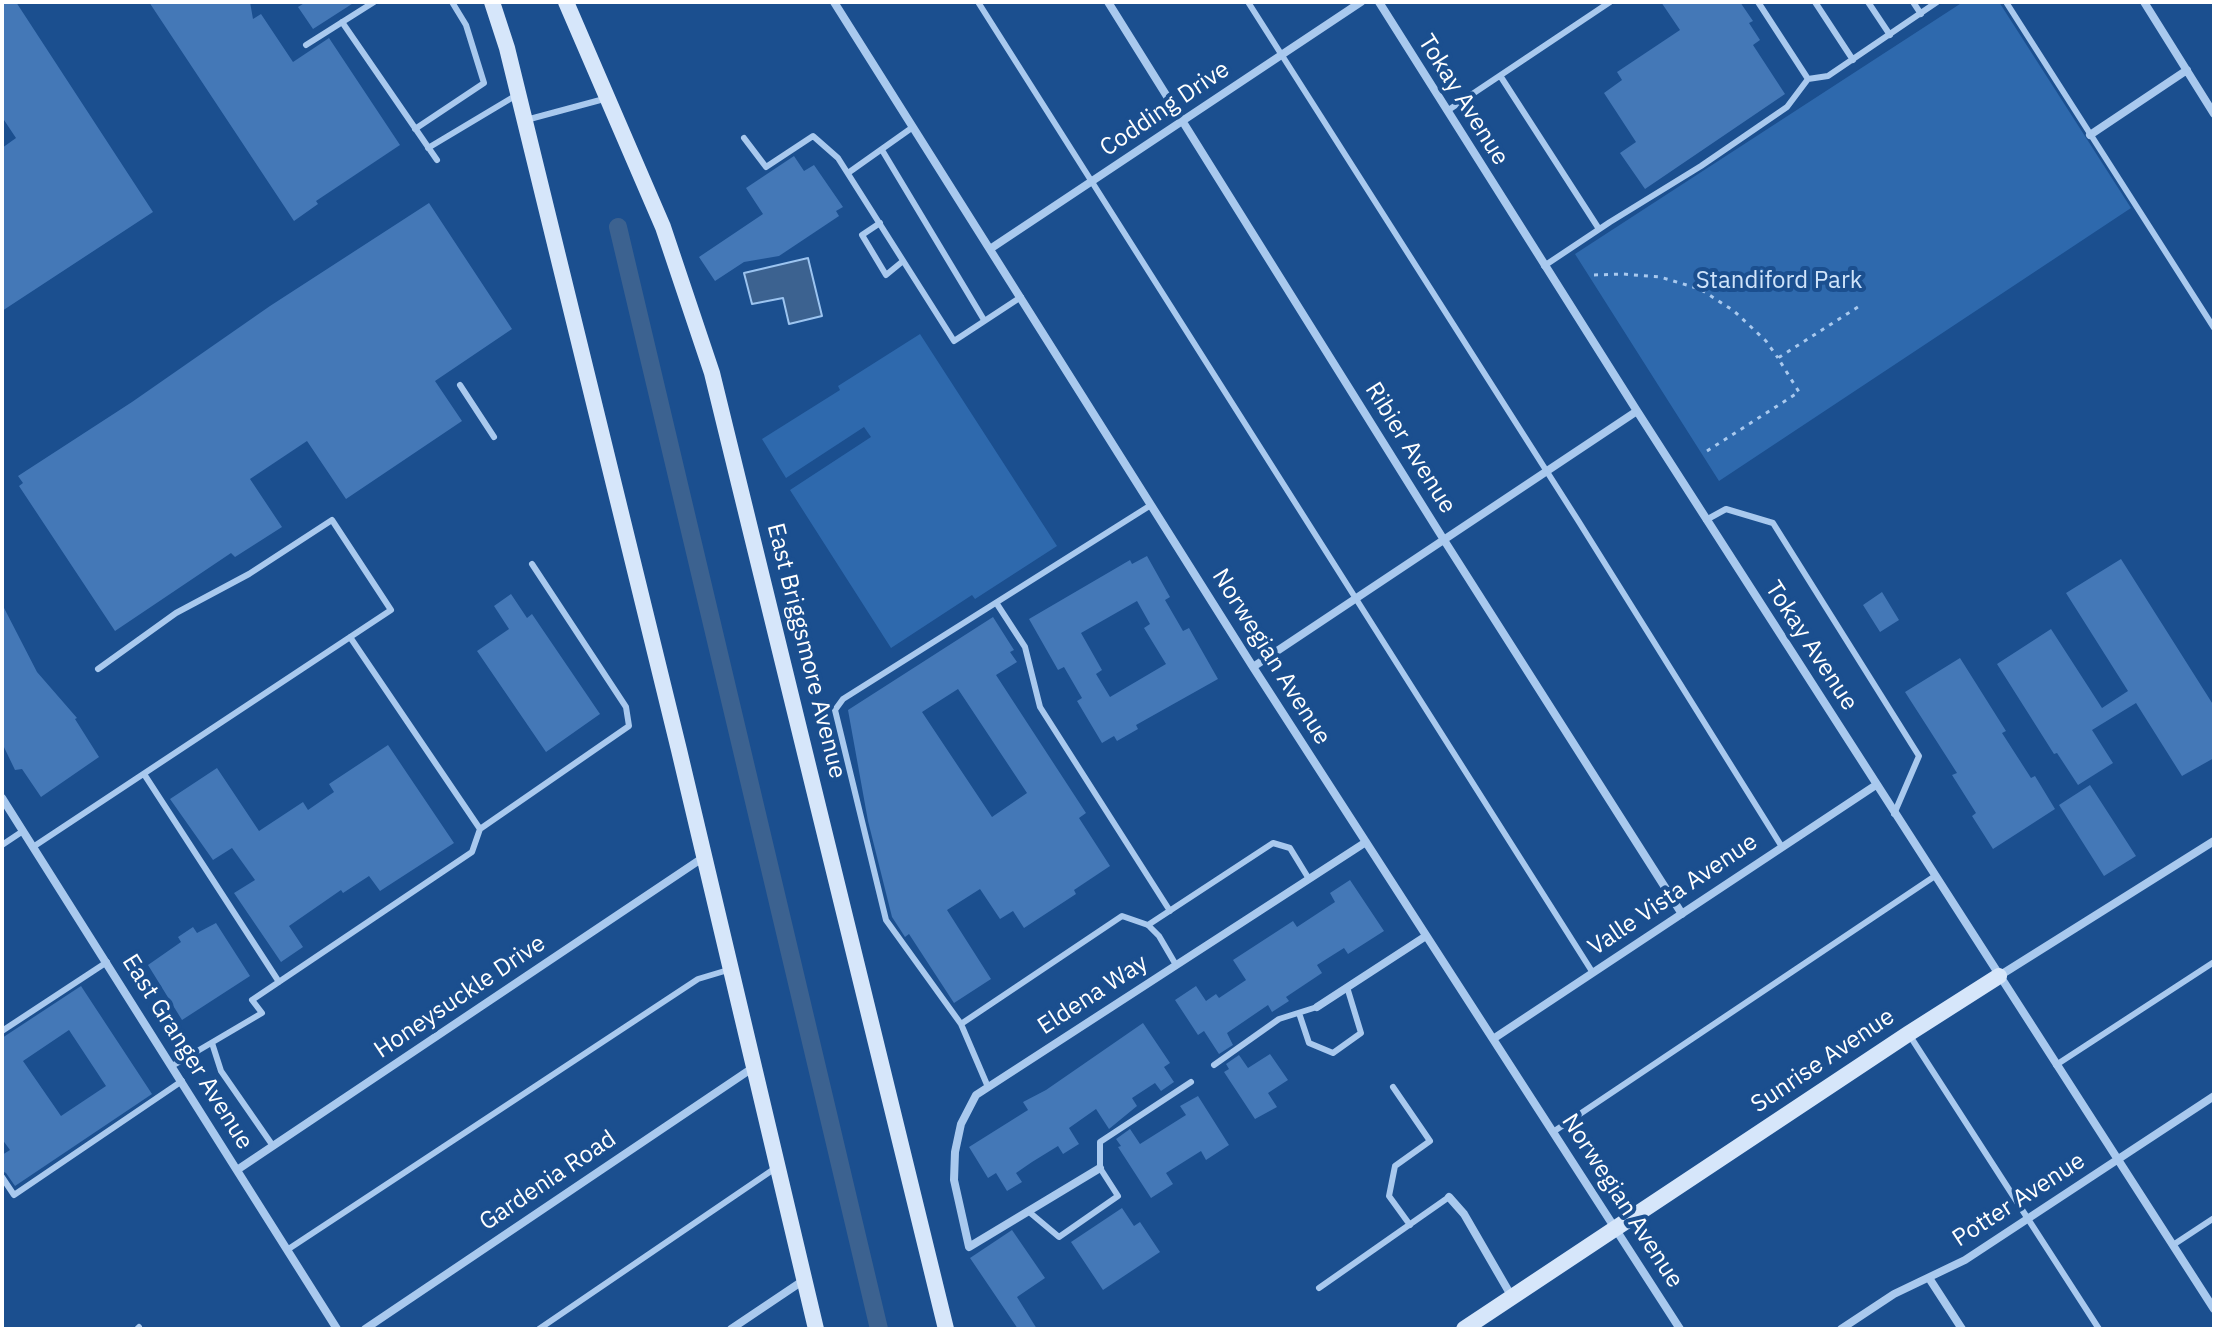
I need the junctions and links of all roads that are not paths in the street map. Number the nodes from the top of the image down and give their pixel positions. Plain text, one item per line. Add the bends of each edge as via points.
1 (374, 2) edge
2 (452, 2) edge
3 (492, 2) edge
4 (566, 2) edge
5 (834, 2) edge
6 (978, 2) edge
7 (1108, 2) edge
8 (1248, 2) edge
9 (1361, 2) edge
10 (1379, 2) edge
11 (1610, 2) edge
12 (1758, 2) edge
13 (1815, 2) edge
14 (1868, 2) edge
15 (1913, 2) edge
16 (1937, 2) edge
17 (2006, 2) edge
18 (2144, 2) edge
19 (1921, 14) junction
20 (342, 22) junction
21 (1890, 35) junction
22 (306, 45) dead end
23 (1282, 55) junction
24 (1853, 60) junction
25 (2187, 70) junction
26 (1501, 77) junction
27 (1808, 79) junction
28 (518, 94) junction
29 (608, 98) junction
30 (1447, 111) junction
31 (2214, 114) edge
32 (524, 120) junction
33 (1183, 121) junction
34 (913, 127) junction
35 (415, 129) junction
36 (2090, 135) junction
37 (744, 138) dead end
38 (428, 148) junction
39 (882, 150) junction
40 (437, 160) dead end
41 (848, 173) junction
42 (1091, 182) junction
43 (880, 223) junction
44 (1599, 229) junction
45 (990, 249) junction
46 (903, 261) junction
47 (1544, 266) junction
48 (1021, 297) junction
49 (984, 320) junction
50 (2214, 328) edge
51 (460, 385) dead end
52 (1637, 411) junction
53 (494, 437) dead end
54 (1547, 471) junction
55 (1151, 505) junction
56 (1706, 520) junction
57 (1444, 540) junction
58 (532, 564) dead end
59 (1357, 598) junction
60 (997, 604) junction
61 (350, 637) junction
62 (1253, 667) junction
63 (98, 669) dead end
64 (144, 774) junction
65 (1876, 785) junction
66 (2, 798) edge
67 (1894, 814) junction
68 (480, 829) junction
69 (23, 831) junction
70 (2214, 841) edge
71 (1366, 842) junction
72 (2, 845) edge
73 (33, 847) junction
74 (1782, 847) junction
75 (704, 857) junction
76 (1935, 876) junction
77 (1309, 879) junction
78 (1170, 911) junction
79 (1682, 914) junction
80 (1148, 925) junction
81 (1426, 936) junction
82 (107, 962) junction
83 (2214, 962) edge
84 (1176, 965) junction
85 (731, 969) junction
86 (1593, 973) junction
87 (1999, 976) junction
88 (279, 982) junction
89 (1347, 987) junction
90 (1317, 1007) joint
91 (1299, 1013) junction
92 (961, 1024) junction
93 (2, 1031) edge
94 (1908, 1034) junction
95 (1493, 1039) junction
96 (212, 1043) junction
97 (1214, 1065) dead end
98 (2056, 1065) junction
99 (172, 1066) junction
100 (754, 1067) junction
101 (182, 1081) junction
102 (1191, 1082) dead end
103 (988, 1087) junction
104 (1393, 1087) dead end
105 (2214, 1096) edge
106 (1553, 1132) junction
107 (273, 1146) junction
108 (2117, 1159) junction
109 (778, 1167) junction
110 (1100, 1168) junction
111 (237, 1170) junction
112 (2, 1177) edge
113 (1449, 1197) joint
114 (1028, 1211) junction
115 (2029, 1218) junction
116 (2214, 1218) edge
117 (1410, 1225) junction
118 (1615, 1229) junction
119 (2173, 1245) junction
120 (287, 1250) junction
121 (1929, 1278) junction
122 (804, 1280) junction
123 (1319, 1288) dead end
124 (1512, 1297) junction
125 (2214, 1309) edge
126 (337, 1329) edge
127 (365, 1329) edge
128 (539, 1329) edge
129 (731, 1329) edge
130 (816, 1329) edge
131 (946, 1329) edge
132 (1464, 1329) edge
133 (1680, 1329) edge
134 (1841, 1329) edge
135 (1962, 1329) edge
136 (2099, 1329) edge

1 - 20 lane
2 - 35 lane via 466,25 484,83
3 - 28 main road
4 - 29 main road, East Briggsmore Avenue
5 - 34 street, Norwegian Avenue
6 - 42 lane
7 - 33 street, Ribier Avenue
8 - 23 lane
9 - 23 street, Codding Drive
10 - 30 street, Tokay Avenue
11 - 26 lane
12 - 27 lane
13 - 24 lane
14 - 21 lane
15 - 19 lane
16 - 19 lane
17 - 36 lane
18 - 25 street
19 - 21 lane
20 - 22 lane
20 - 35 lane
21 - 24 lane
23 - 33 street, Codding Drive
23 - 54 lane
24 - 27 lane via 1828,76
25 - 31 street
25 - 36 street
26 - 30 lane
26 - 44 lane
27 - 44 lane via 1787,107
28 - 32 main road
28 - 38 lane
29 - 32 lane
29 - 131 main road, East Briggsmore Avenue via 663,227 716,388
30 - 47 street, Tokay Avenue
32 - 75 main road
33 - 42 street, Codding Drive
33 - 57 street, Ribier Avenue
34 - 39 lane
34 - 45 street, Norwegian Avenue
35 - 38 lane
36 - 50 lane
37 - 41 lane via 766,167 813,136
38 - 40 lane
39 - 41 lane
39 - 49 lane
41 - 43 lane
42 - 45 street, Codding Drive
42 - 59 lane
43 - 46 lane
43 - 46 lane via 862,235 886,275
44 - 47 lane
45 - 48 street, Norwegian Avenue
46 - 49 lane via 954,341
47 - 52 street, Tokay Avenue
48 - 49 lane
48 - 55 street, Norwegian Avenue
51 - 53 lane
52 - 54 street
52 - 56 street, Tokay Avenue
54 - 57 street
54 - 74 lane
55 - 60 lane
55 - 62 street, Norwegian Avenue
56 - 65 street, Tokay Avenue
56 - 67 lane via 1726,509 1773,523 1919,756
57 - 59 street
57 - 79 street, Ribier Avenue
58 - 68 lane via 626,707 629,726
59 - 62 street
59 - 86 lane
60 - 78 lane via 1025,647 1040,707
60 - 92 lane via 843,699 835,710 886,920
61 - 63 lane via 391,610 332,520 176,613
61 - 64 lane
61 - 68 lane
62 - 71 street, Norwegian Avenue
64 - 73 lane
64 - 88 lane
65 - 67 street, Tokay Avenue
65 - 74 street, Valle Vista Avenue
66 - 69 street, East Granger Avenue
67 - 76 street, Tokay Avenue
68 - 88 lane via 472,852
69 - 72 lane
69 - 73 street, East Granger Avenue
70 - 87 street, Sunrise Avenue
71 - 77 street, Eldena Way
71 - 81 street, Norwegian Avenue
73 - 82 street, East Granger Avenue
74 - 79 street, Valle Vista Avenue
75 - 85 main road
75 - 107 street, Honeysuckle Drive
76 - 87 street, Tokay Avenue
76 - 106 lane
77 - 78 lane via 1290,848 1273,843
77 - 84 street, Eldena Way
78 - 80 lane
79 - 86 street, Valle Vista Avenue
80 - 84 lane
80 - 92 lane via 1122,916
81 - 89 street
81 - 95 street, Norwegian Avenue
82 - 93 lane
82 - 99 street, East Granger Avenue
83 - 98 lane
84 - 103 street, Eldena Way
85 - 100 main road
85 - 120 lane via 698,979
86 - 95 street, Valle Vista Avenue
87 - 94 main road, Sunrise Avenue
87 - 98 street, Tokay Avenue
88 - 96 lane via 252,1000 262,1013
89 - 90 street
89 - 91 lane via 1361,1033 1333,1053 1309,1043
90 - 91 lane
91 - 97 lane via 1279,1019
92 - 103 lane
94 - 115 lane
94 - 118 main road, Sunrise Avenue
95 - 106 street, Norwegian Avenue
96 - 99 lane
96 - 107 lane via 221,1071
98 - 108 street, Tokay Avenue
99 - 101 street, East Granger Avenue
100 - 109 main road
100 - 127 street, Gardenia Road
101 - 111 street, East Granger Avenue
101 - 112 lane via 14,1195
102 - 110 lane via 1100,1142
103 - 114 street, Eldena Way via 976,1095 961,1124 955,1152 954,1180 969,1247
104 - 117 lane via 1430,1141 1395,1166 1389,1196
105 - 108 street, Potter Avenue
106 - 118 street, Norwegian Avenue
107 - 111 street, Honeysuckle Drive
108 - 115 street, Potter Avenue
108 - 119 street, Tokay Avenue
109 - 122 main road
109 - 128 lane
110 - 114 street
110 - 114 lane via 1118,1196 1059,1237
111 - 120 street, East Granger Avenue
113 - 117 lane
113 - 124 street
115 - 121 street, Potter Avenue
115 - 136 lane
116 - 119 lane
117 - 123 lane
118 - 124 main road, Sunrise Avenue
118 - 133 street, Norwegian Avenue
119 - 125 street, Tokay Avenue
120 - 126 street, East Granger Avenue
121 - 134 street, Potter Avenue
121 - 135 street
122 - 129 street
122 - 130 main road
124 - 132 main road, Sunrise Avenue

